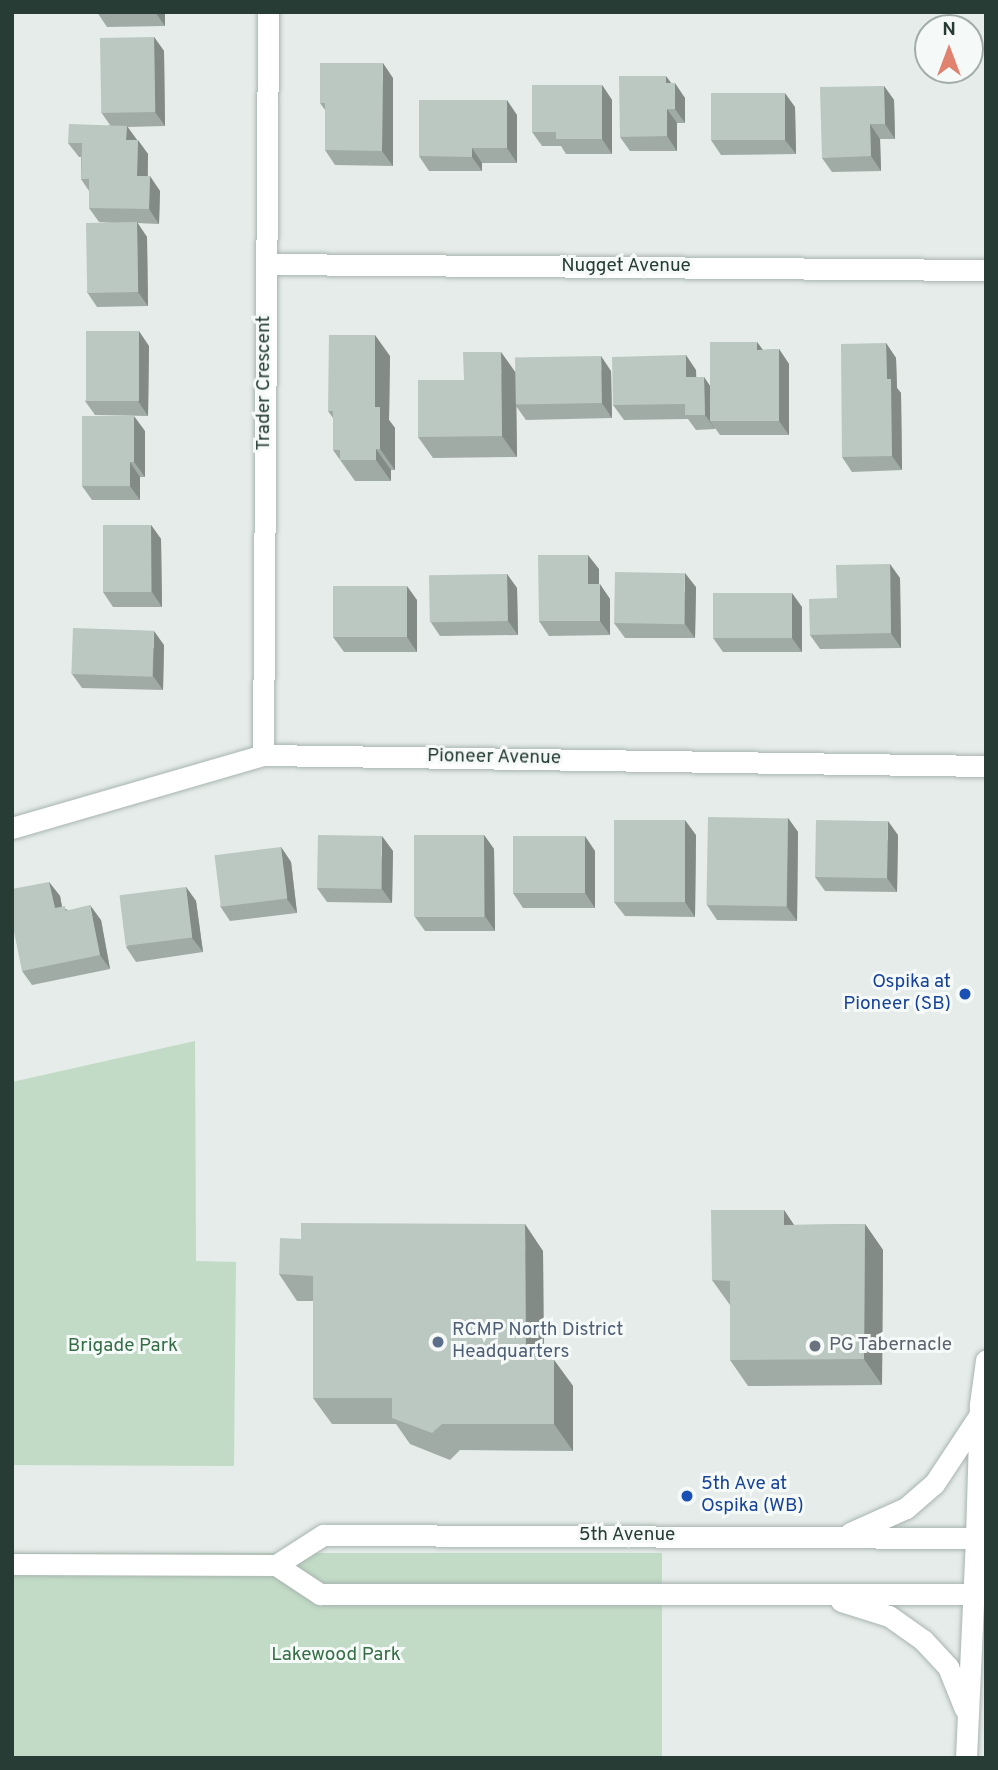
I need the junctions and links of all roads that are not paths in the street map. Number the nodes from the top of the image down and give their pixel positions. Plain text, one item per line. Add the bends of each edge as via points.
1 (268, 12) edge
2 (266, 264) junction
3 (986, 270) edge
4 (263, 755) junction
5 (986, 766) edge
6 (12, 828) edge
7 (986, 1360) edge
8 (979, 1416) junction
9 (842, 1537) junction
10 (981, 1538) edge
11 (12, 1564) edge
12 (276, 1565) junction
13 (815, 1594) junction
14 (980, 1594) edge
15 (968, 1718) junction
16 (966, 1758) edge

1 - 2 street, Trader Crescent
2 - 3 street, Nugget Avenue
2 - 4 street, Trader Crescent
4 - 5 street, Pioneer Avenue
4 - 6 street, Pioneer Avenue
7 - 8 street
8 - 9 street via 934,1484 906,1508
8 - 10 street
9 - 10 street, 5th Avenue
9 - 12 street, 5th Avenue via 323,1535
10 - 14 street
11 - 12 street
12 - 13 street via 320,1594
13 - 14 street
13 - 15 street via 889,1616 910,1628 948,1667
14 - 15 street
15 - 16 street

